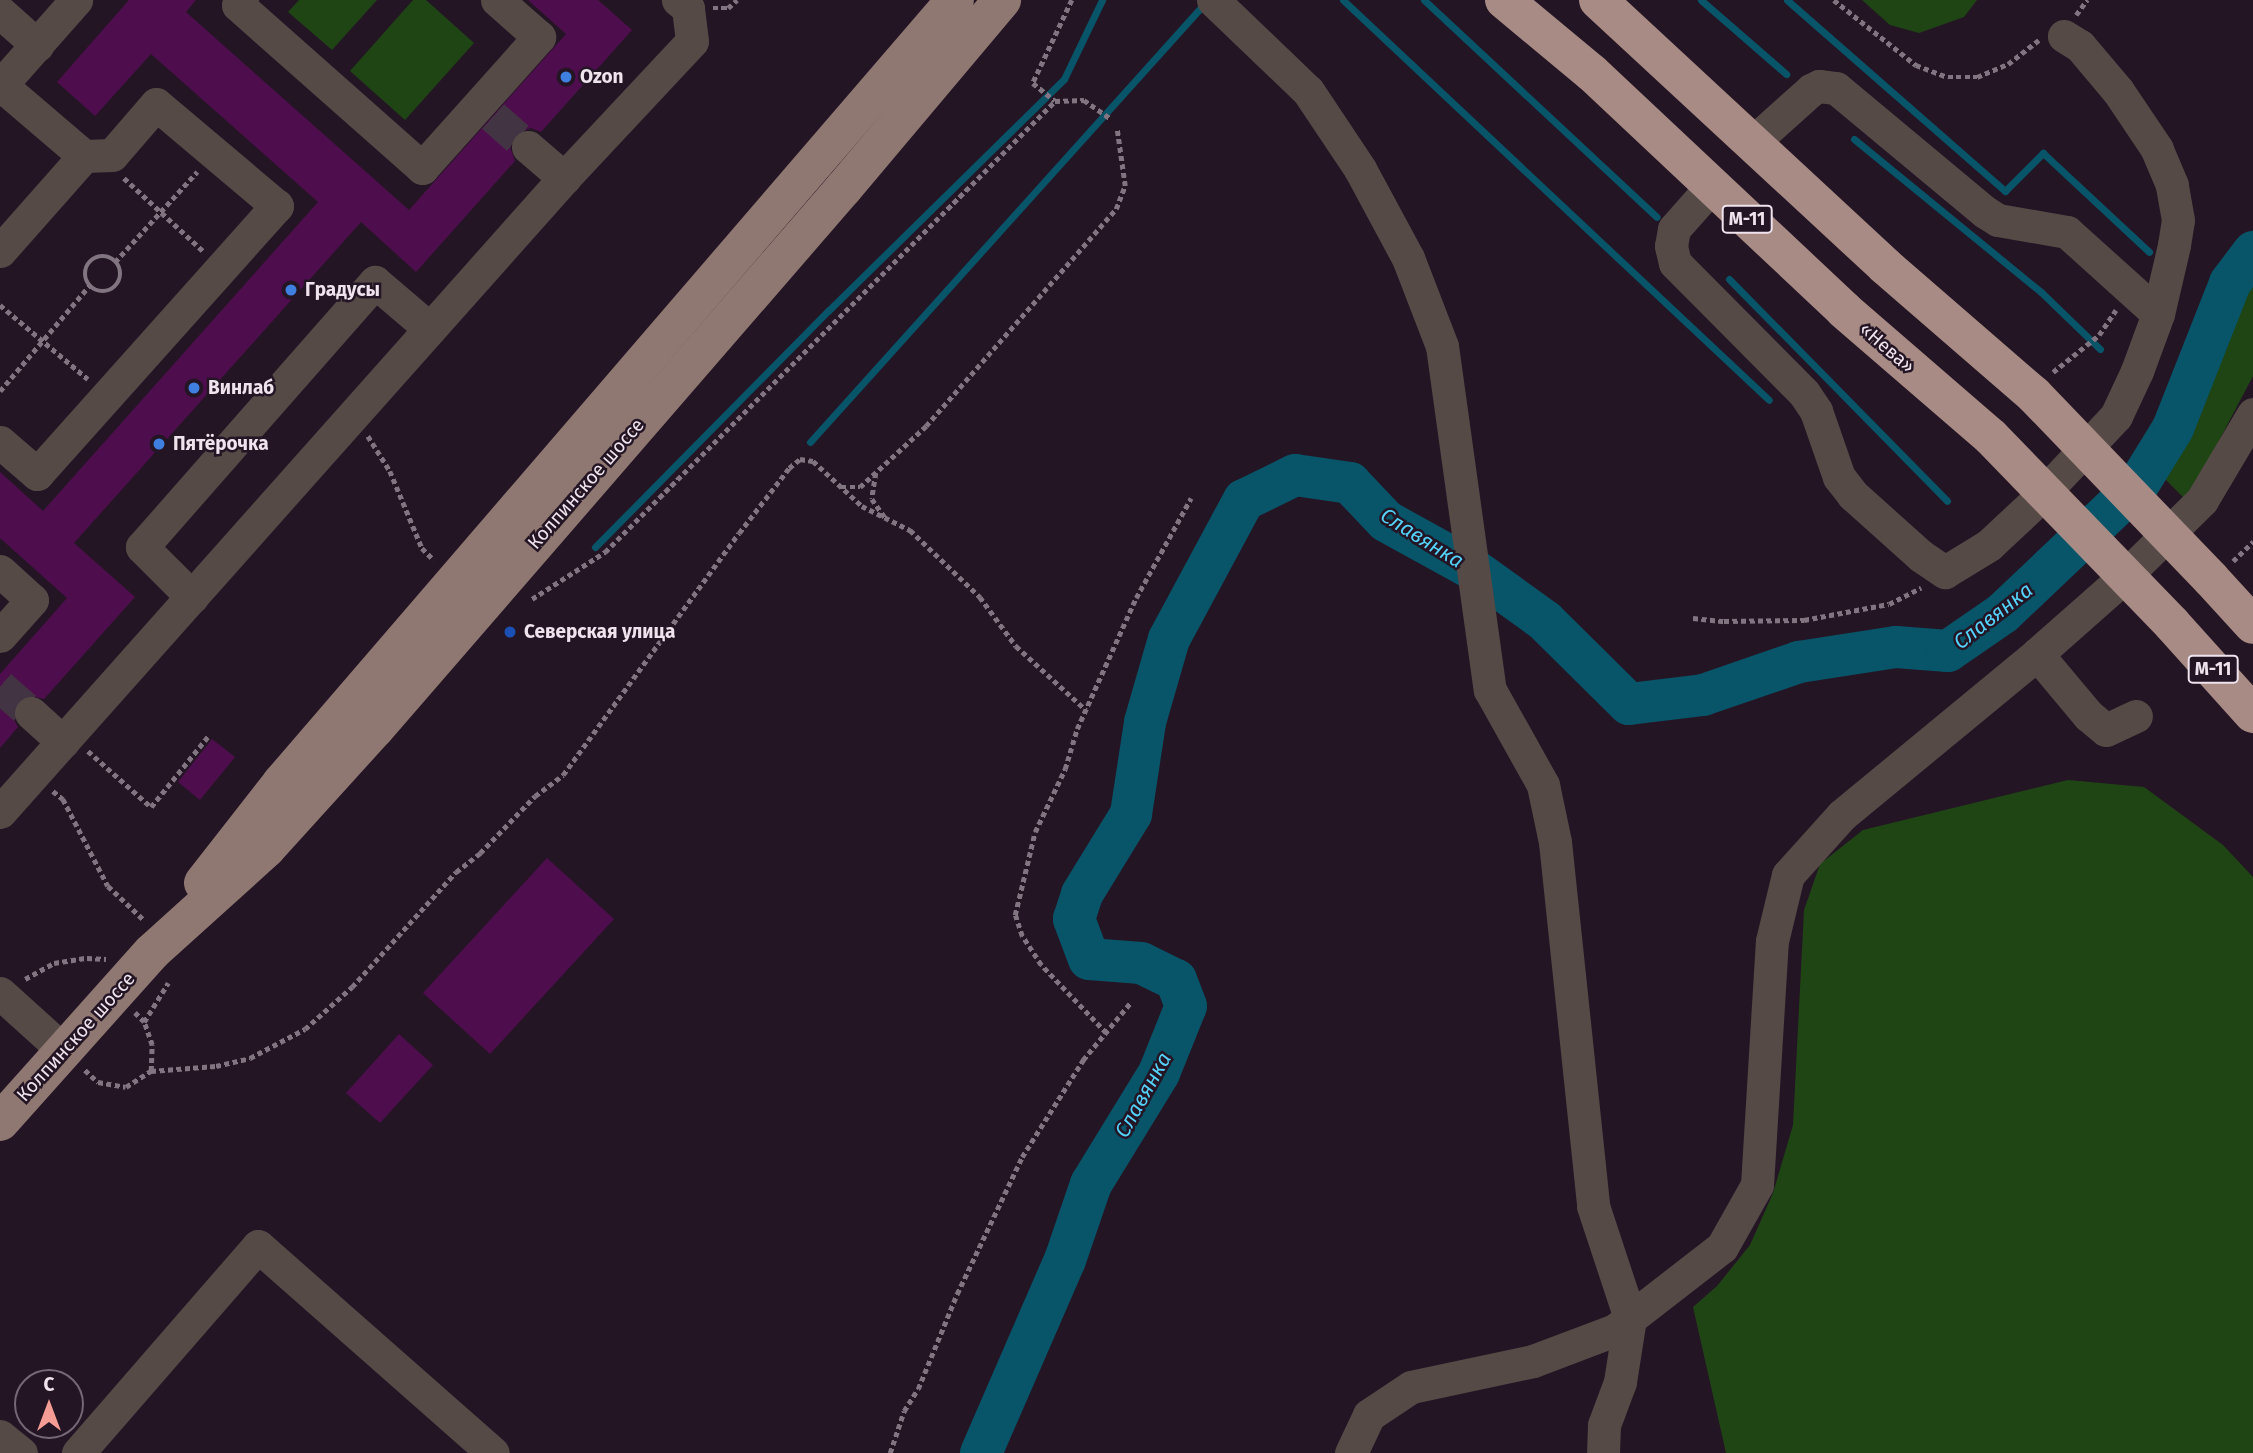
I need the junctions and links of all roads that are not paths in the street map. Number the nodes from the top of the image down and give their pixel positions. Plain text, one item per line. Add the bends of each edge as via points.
1 (76, 0) edge
2 (242, 0) edge
3 (497, 0) edge
4 (955, 0) edge
5 (1002, 0) edge
6 (1213, 0) edge
7 (1504, 0) edge
8 (1598, 0) edge
9 (687, 3) edge
10 (0, 12) edge
11 (2064, 36) road end
12 (37, 45) junction
13 (1, 86) edge
14 (1753, 142) junction
15 (528, 146) tunnel mouth
16 (93, 156) junction
17 (564, 178) junction
18 (1712, 186) junction
19 (0, 251) edge
20 (2158, 314) junction
21 (430, 329) junction
22 (2253, 414) edge
23 (0, 442) edge
24 (0, 571) edge
25 (192, 597) junction
26 (2253, 625) edge
27 (0, 636) edge
28 (2037, 654) junction
29 (31, 713) tunnel mouth
30 (2253, 713) edge
31 (2136, 716) dead end
32 (66, 738) junction
33 (0, 812) edge
34 (152, 940) junction
35 (4, 997) edge
36 (63, 1050) junction
37 (0, 1122) edge
38 (1630, 1318) junction
39 (0, 1436) edge
40 (21, 1453) edge
41 (78, 1453) edge
42 (494, 1453) edge
43 (1351, 1453) edge
44 (1603, 1453) edge

1 - 12 street
2 - 3 street via 238,5 422,168 487,109 539,37
4 - 34 main road, Колпинское шоссе via 281,783
5 - 34 main road, Колпинское шоссе via 375,729 266,849
6 - 38 street via 1308,91 1360,169 1408,258 1442,346 1490,690 1543,785 1555,842 1593,1206
7 - 18 highway, «Нева» / М-11 via 1592,73
8 - 14 highway
9 - 17 street via 692,41
10 - 12 street
11 - 20 street via 2080,46 2118,91 2157,149 2172,185 2178,220
12 - 13 street
13 - 16 street
14 - 20 street via 1811,90 1836,88 1985,212 1998,220 2067,232
14 - 26 highway, bridge via 1885,266 2043,384 2224,568
15 - 17 street
16 - 19 street
16 - 23 street via 112,155 156,104 276,206 37,474
17 - 21 street
18 - 20 street via 1674,229 1675,263 1804,393 1816,411 1839,477 1853,495 1945,572 1998,536 2116,416
18 - 30 highway, «Нева» / М-11, bridge via 1844,310 1991,437
21 - 25 street
21 - 25 street via 375,282 142,547
22 - 28 street via 2202,500
24 - 27 street via 32,600
25 - 32 street
28 - 31 street via 2106,730
28 - 38 street via 1842,815 1788,875 1773,941 1757,1185 1722,1247
29 - 32 street
32 - 33 street
34 - 36 main road, Колпинское шоссе via 114,975
35 - 36 street
36 - 37 main road, Колпинское шоссе
38 - 43 street via 1615,1330 1533,1362 1411,1387 1369,1415
38 - 44 street via 1620,1382 1604,1425
39 - 40 street
41 - 42 street via 258,1246

